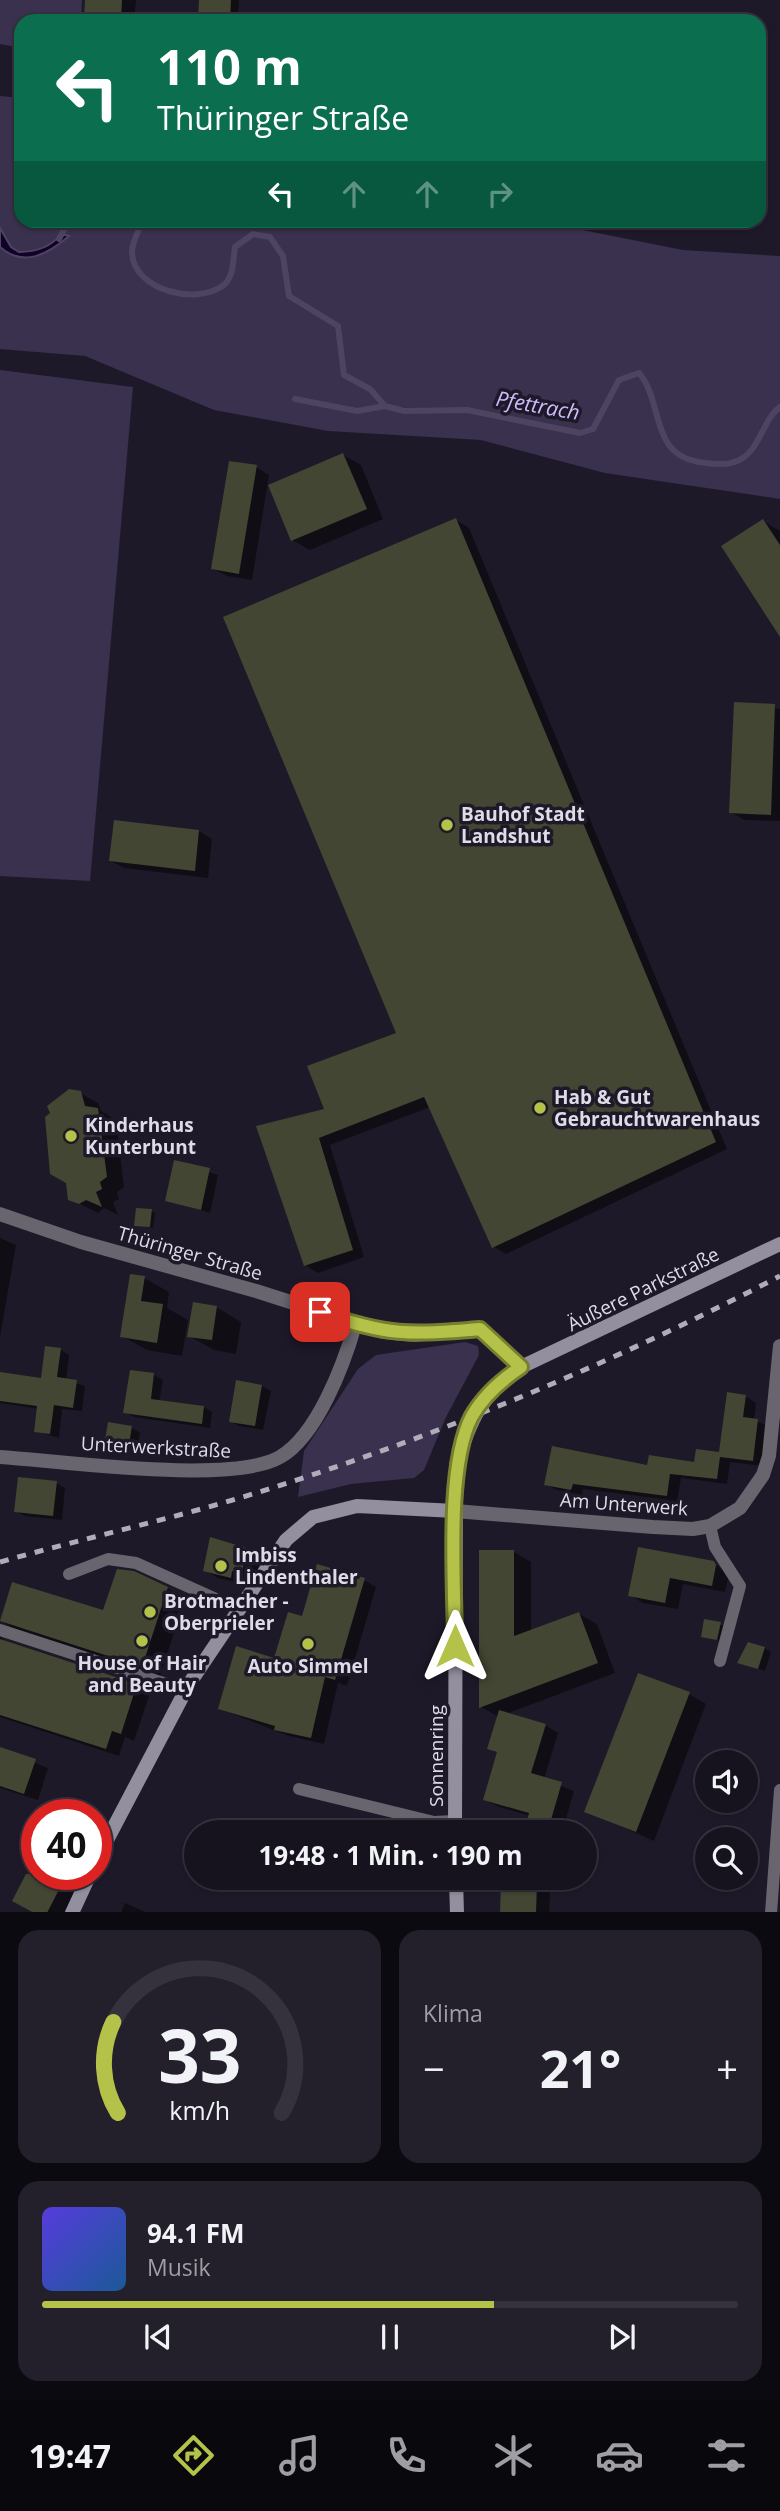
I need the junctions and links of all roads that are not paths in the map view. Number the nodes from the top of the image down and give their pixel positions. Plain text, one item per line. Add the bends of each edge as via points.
1 (0, 1214) edge
2 (780, 1244) edge
3 (355, 1325) junction
4 (780, 1346) edge
5 (521, 1367) junction
6 (0, 1457) edge
7 (455, 1511) junction
8 (710, 1526) junction
9 (69, 1574) dead end
10 (237, 1609) junction
11 (0, 1630) edge
12 (720, 1661) dead end
13 (186, 1690) junction
14 (299, 1789) dead end
15 (780, 1790) edge
16 (426, 1820) edge
17 (455, 1820) edge
18 (112, 1831) edge
19 (83, 1890) edge
20 (456, 1890) edge
21 (72, 1912) edge
22 (457, 1912) edge
23 (771, 1912) edge

1 - 3 street, Thüringer Straße
2 - 5 street, Äußere Parkstraße
3 - 5 street, Thüringer Straße via 415,1335 480,1329
3 - 6 street, Unterwerkstraße via 346,1357 314,1421 283,1456 265,1465 237,1471
4 - 8 street, Am Unterwerk via 763,1475 740,1508
5 - 7 street, Sonnenring via 472,1416 456,1465
7 - 8 street, Am Unterwerk via 653,1527
7 - 10 street via 357,1506 313,1517 286,1539
7 - 17 street, Sonnenring
8 - 12 lane via 715,1547 740,1586
9 - 10 lane via 108,1559 136,1563
10 - 13 street
11 - 13 lane
13 - 18 street
14 - 16 lane
15 - 23 lane
19 - 21 street
20 - 22 street

